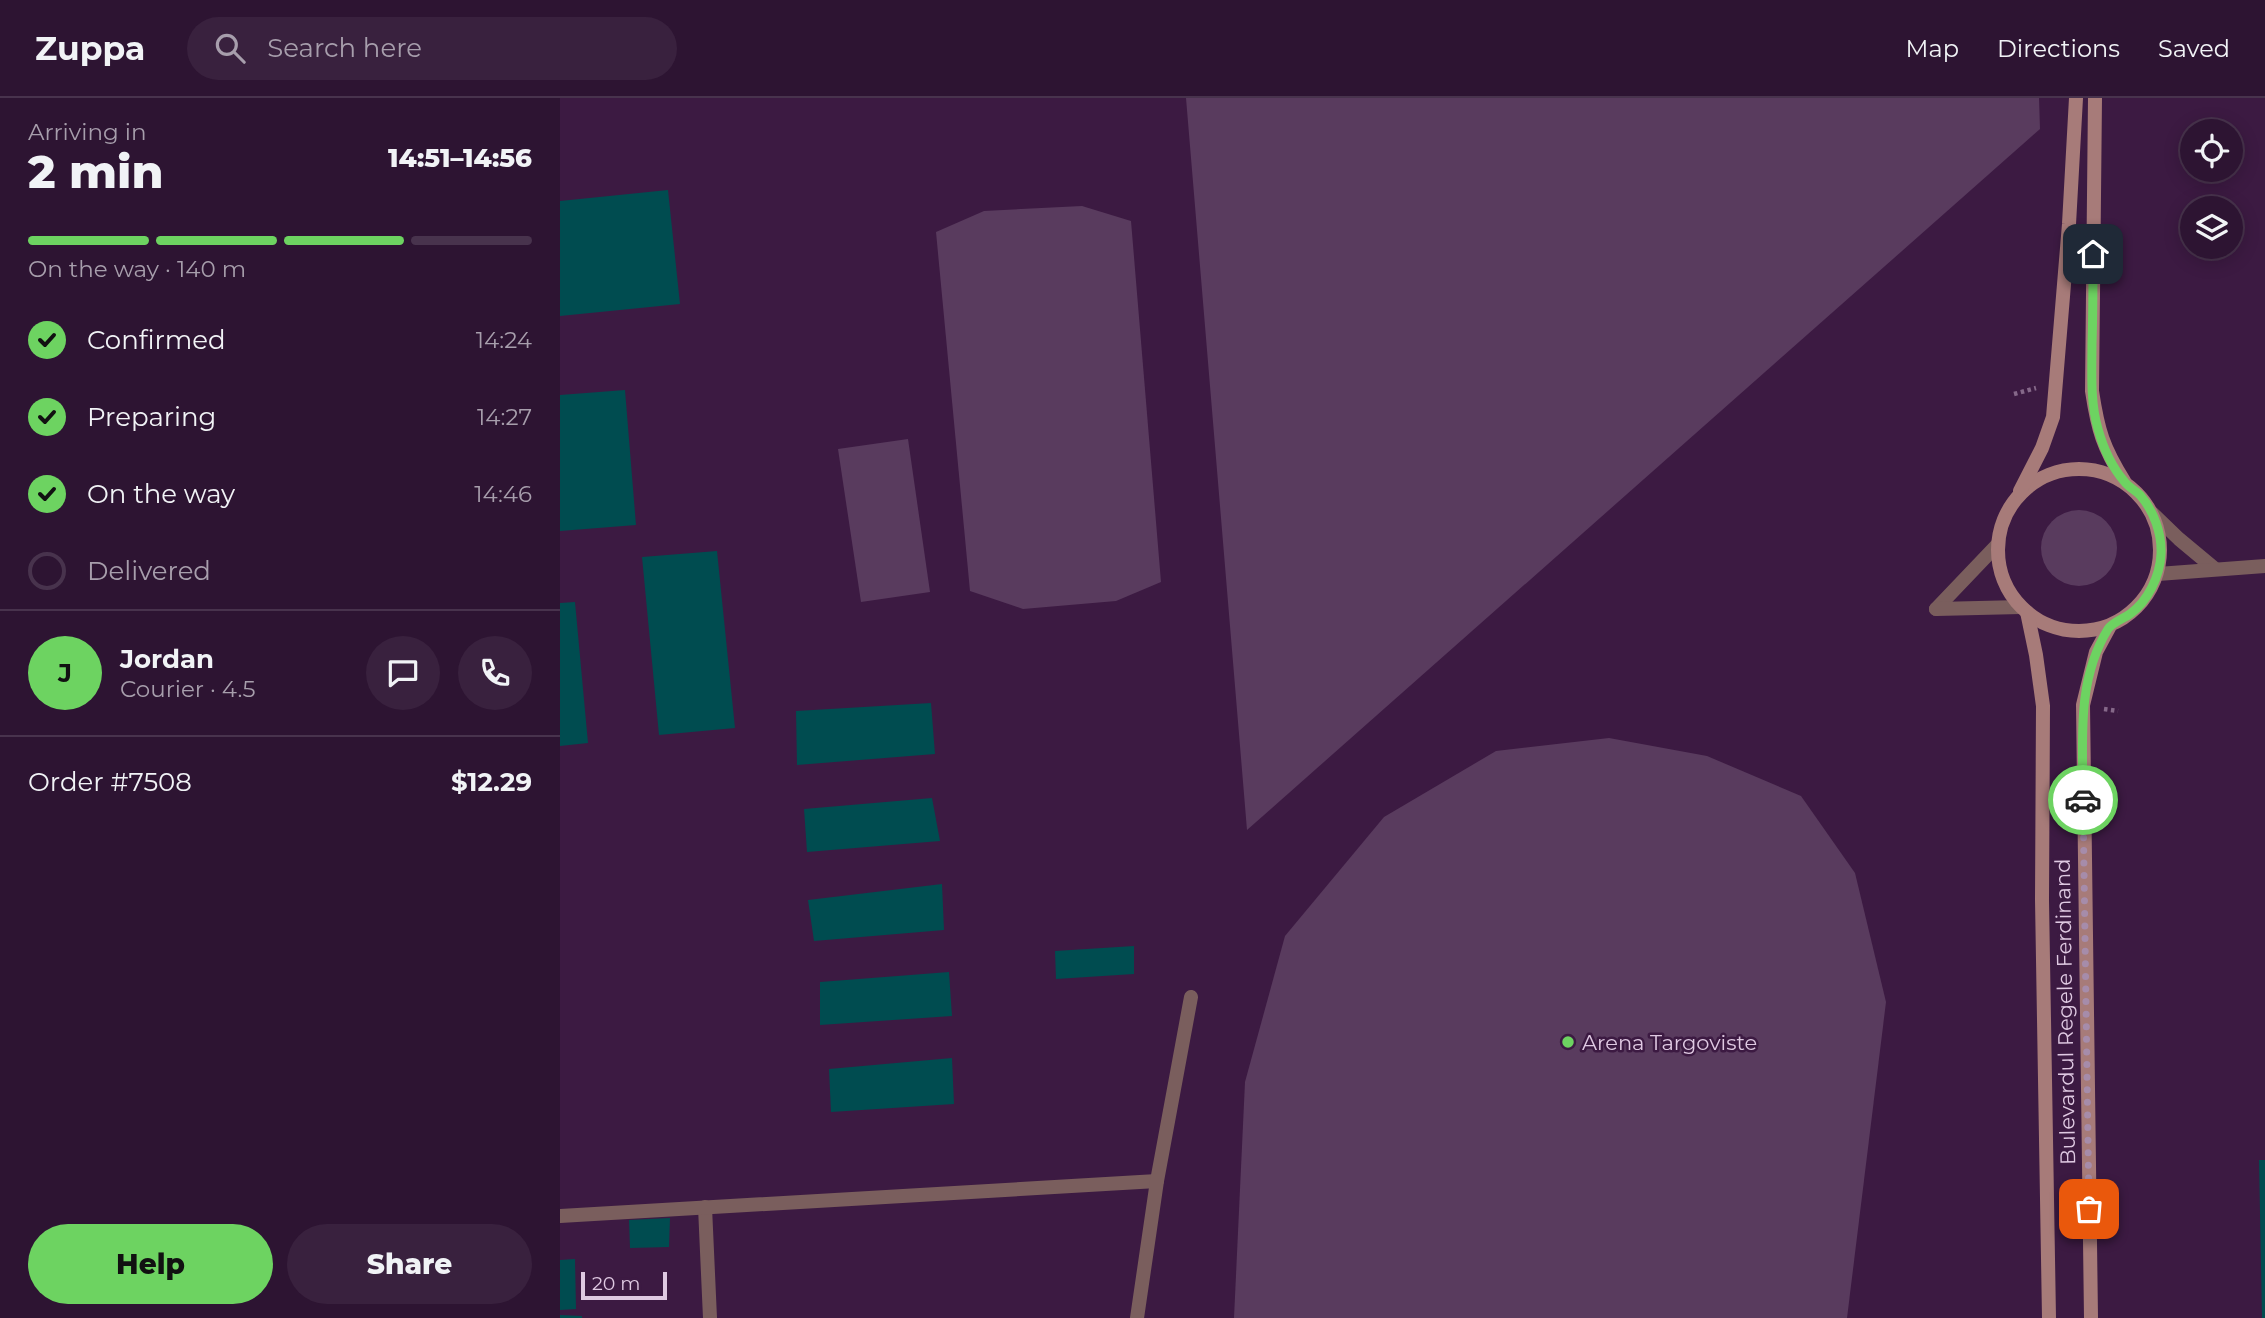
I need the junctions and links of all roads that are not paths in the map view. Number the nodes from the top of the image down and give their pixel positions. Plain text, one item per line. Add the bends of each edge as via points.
1 (2076, 98) edge
2 (2095, 98) edge
3 (2124, 481) junction
4 (2014, 500) junction
5 (2152, 513) junction
6 (1998, 544) junction
7 (2265, 566) edge
8 (2215, 569) junction
9 (2158, 574) junction
10 (2024, 610) junction
11 (2110, 626) junction
12 (1191, 997) dead end
13 (1157, 1181) junction
14 (705, 1207) junction
15 (560, 1216) edge
16 (710, 1318) edge
17 (1137, 1318) edge
18 (2049, 1318) edge
19 (2091, 1318) edge

1 - 4 main road, Bulevardul Regele Ferdinand via 2053,417
2 - 3 main road via 2092,391 2097,428
3 - 4 main road, Bulevardul Regele Ferdinand via 2078,468 2055,471
3 - 5 main road, Bulevardul Regele Ferdinand
4 - 6 main road, Bulevardul Regele Ferdinand
5 - 8 lane
5 - 9 main road, Bulevardul Regele Ferdinand via 2159,533
6 - 10 main road, Bulevardul Regele Ferdinand via 2000,569
6 - 10 lane via 1936,609
7 - 8 lane
8 - 9 lane
9 - 11 main road, Bulevardul Regele Ferdinand via 2147,596
10 - 11 main road, Bulevardul Regele Ferdinand via 2061,630
10 - 18 main road, Bulevardul Regele Ferdinand via 2042,693
11 - 19 main road, Bulevardul Regele Ferdinand via 2096,652 2082,705
12 - 13 lane
13 - 14 lane
13 - 17 lane
14 - 15 lane
14 - 16 lane

